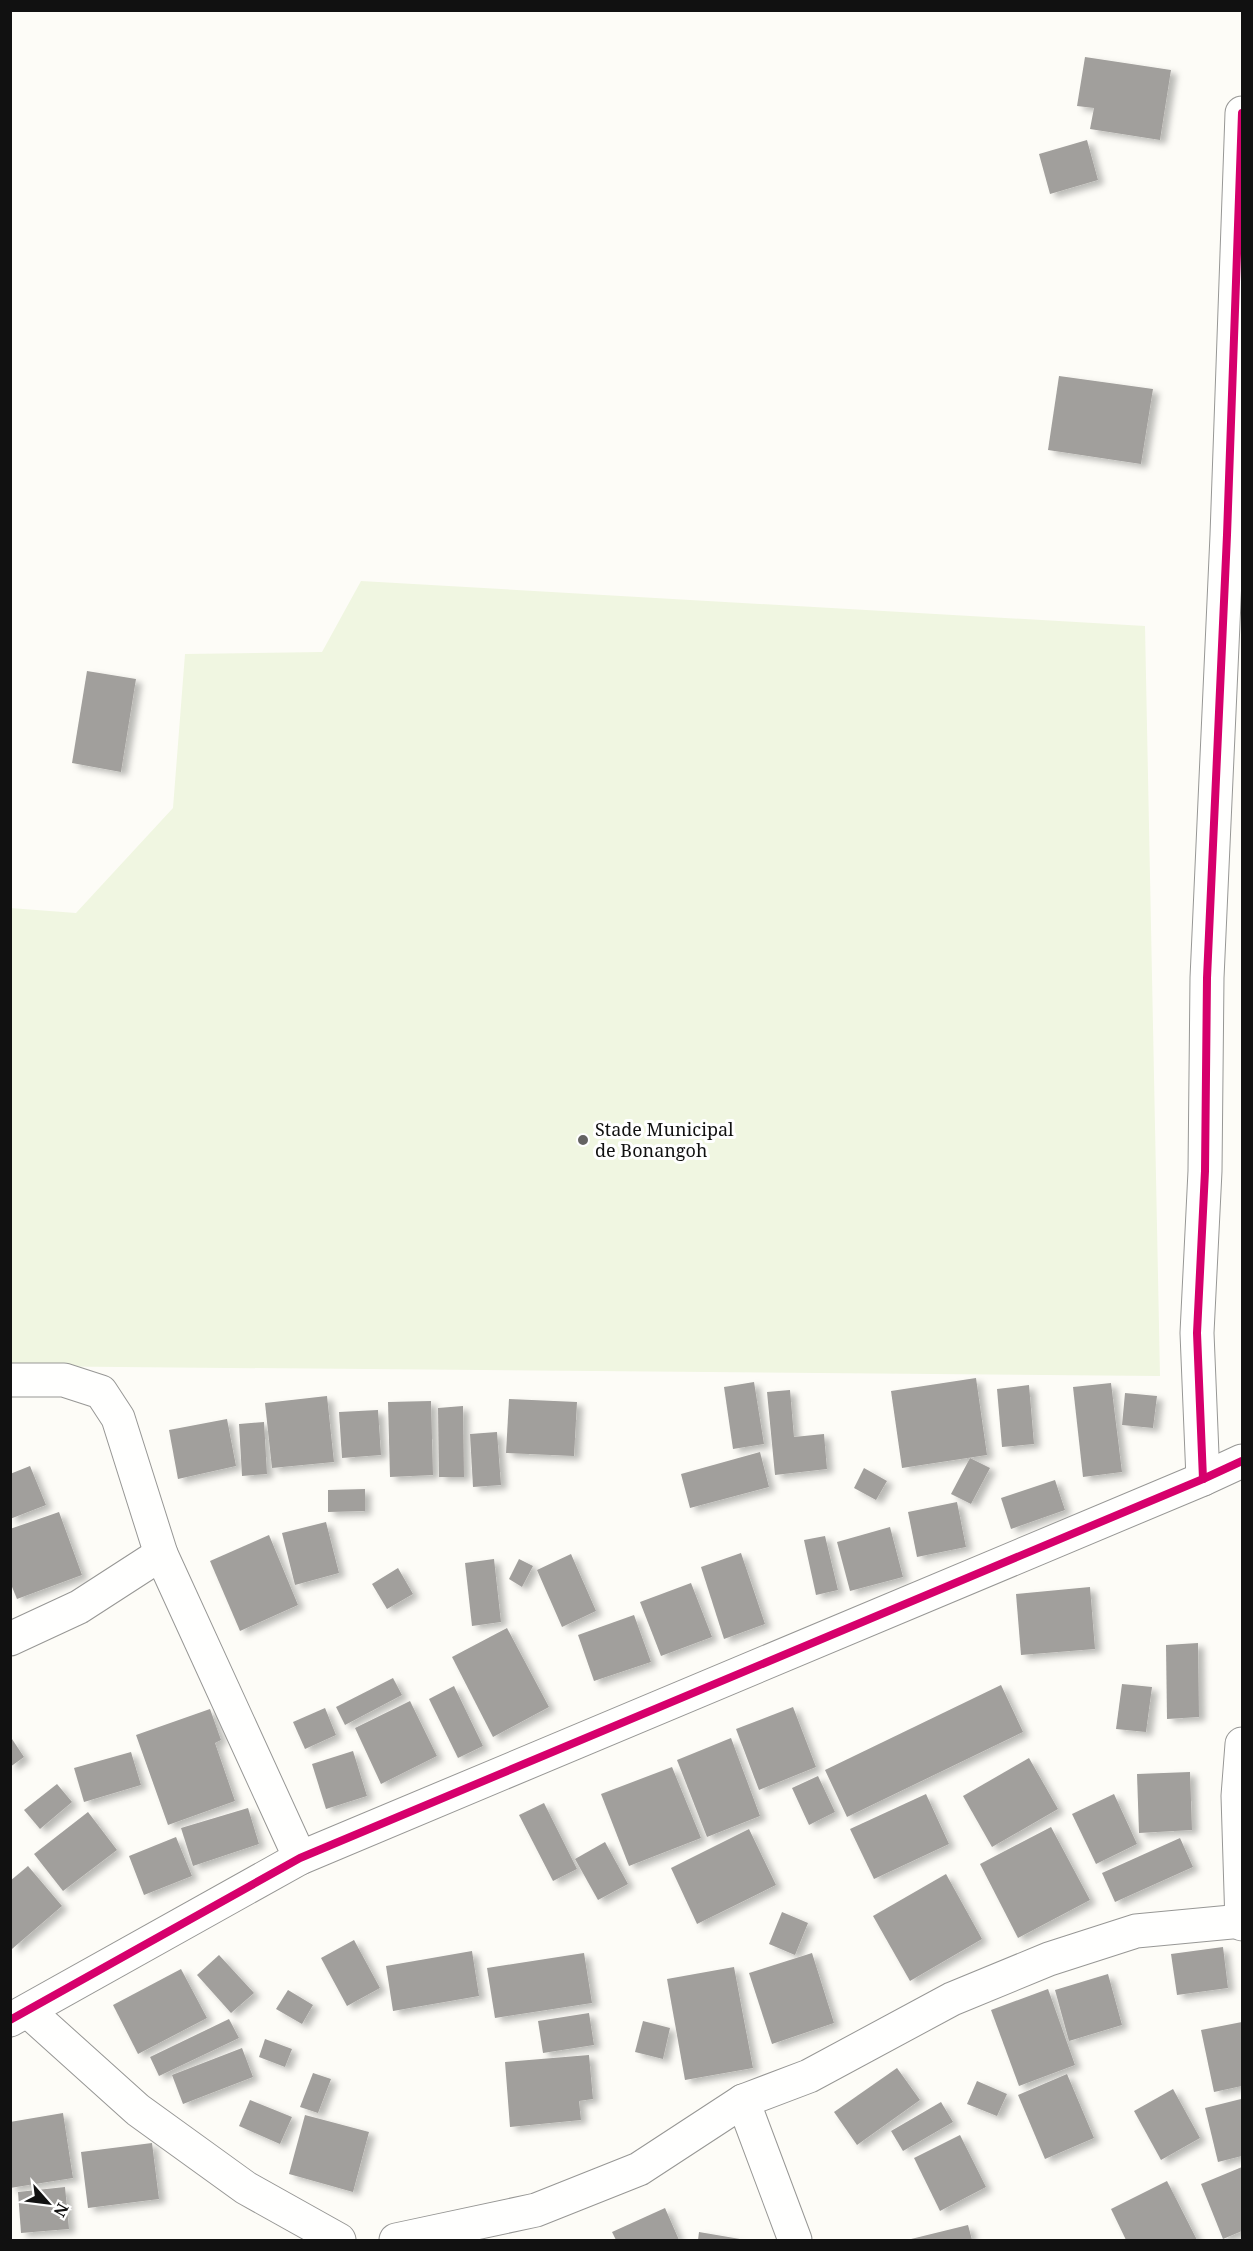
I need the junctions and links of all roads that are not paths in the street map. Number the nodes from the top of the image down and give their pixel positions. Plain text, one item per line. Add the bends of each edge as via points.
1 (1242, 114) edge
2 (1235, 535) edge
3 (10, 1380) edge
4 (1242, 1461) edge
5 (1203, 1479) junction
6 (161, 1554) junction
7 (10, 1639) edge
8 (1242, 1744) edge
9 (300, 1858) junction
10 (1242, 1922) edge
11 (19, 2016) edge
12 (743, 2101) junction
13 (339, 2241) edge
14 (396, 2241) edge
15 (795, 2241) edge

1 - 2 street
2 - 5 street via 1207,978 1205,1171 1197,1333
3 - 6 street via 64,1380 101,1392 118,1418
4 - 5 street
5 - 9 street
6 - 7 street via 78,1607
6 - 9 street
8 - 10 street via 1238,1797
9 - 11 street
10 - 12 street via 1136,1930 1050,1959 952,1999 809,2076
11 - 13 street via 138,2110 246,2188
12 - 14 street via 639,2169 536,2210
12 - 15 street

